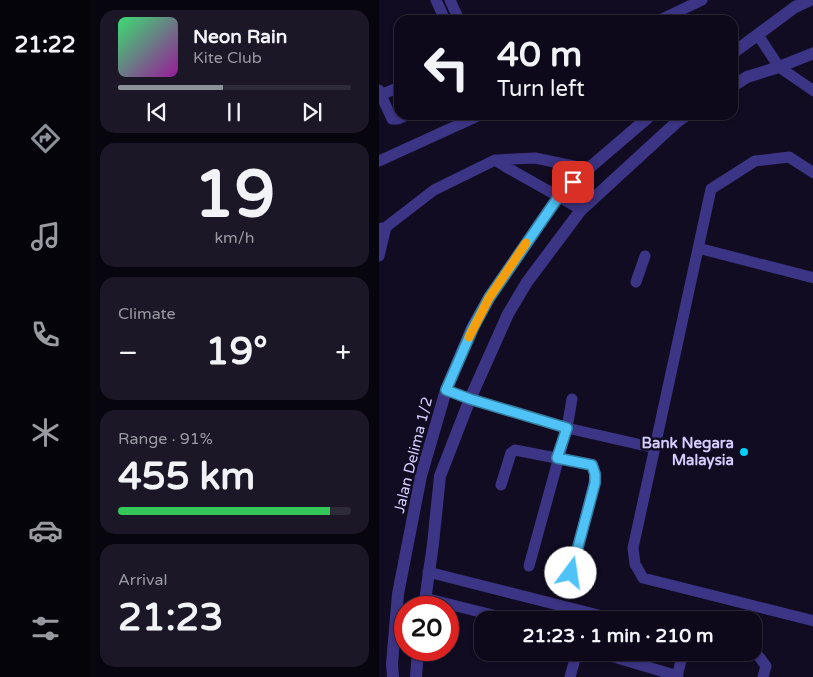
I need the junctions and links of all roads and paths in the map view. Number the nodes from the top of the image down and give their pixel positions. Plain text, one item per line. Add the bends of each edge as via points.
1 (436, 0) edge
2 (450, 0) edge
3 (702, 0) edge
4 (810, 0) edge
5 (443, 15) edge
6 (457, 15) edge
7 (670, 15) edge
8 (758, 35) junction
9 (738, 49) edge
10 (813, 53) edge
11 (779, 67) junction
12 (738, 83) edge
13 (394, 89) edge
14 (813, 91) edge
15 (380, 93) edge
16 (394, 119) edge
17 (469, 120) edge
18 (645, 120) edge
19 (680, 120) edge
20 (495, 160) junction
21 (379, 161) edge
22 (588, 169) junction
23 (813, 173) edge
24 (559, 196) junction
25 (581, 210) junction
26 (383, 228) edge
27 (698, 248) junction
28 (379, 256) edge
29 (645, 256) dead end
30 (813, 278) edge
31 (636, 282) dead end
32 (446, 390) junction
33 (470, 399) junction
34 (572, 399) dead end
35 (567, 428) junction
36 (655, 448) junction
37 (557, 458) junction
38 (501, 485) dead end
39 (529, 566) dead end
40 (428, 572) junction
41 (571, 573) dead end
42 (425, 596) edge
43 (459, 609) edge
44 (582, 611) edge
45 (474, 612) edge
46 (813, 620) edge
47 (574, 661) edge
48 (618, 661) edge
49 (681, 661) edge
50 (762, 661) edge
51 (393, 671) edge
52 (641, 671) edge
53 (677, 676) edge
54 (570, 677) edge
55 (763, 677) edge

1 - 5 lane
2 - 6 lane
3 - 7 lane
4 - 8 street via 795,7
8 - 9 street
8 - 11 lane
10 - 11 street
11 - 12 street
11 - 14 lane
13 - 15 lane
15 - 16 lane
17 - 21 lane
18 - 22 street, Jalan Delima 1/2
19 - 25 street
20 - 22 lane via 535,158
20 - 24 lane
20 - 26 lane via 434,190
22 - 24 street, Jalan Delima 1/2
23 - 27 lane via 789,157 755,161 711,189
24 - 25 lane
24 - 32 street, Jalan Delima 1/2 via 489,298
25 - 33 street via 527,282 508,314
26 - 28 lane
27 - 30 lane
27 - 36 lane
29 - 31 lane
32 - 33 lane
32 - 51 street, Jalan Delima 1/2 via 421,476 398,594
33 - 35 lane
33 - 40 street via 440,476
34 - 35 lane
35 - 36 lane
35 - 37 lane
36 - 46 lane via 633,548 635,564 643,578
37 - 38 lane via 515,450 511,452
37 - 39 lane
37 - 41 lane via 592,465 595,474
40 - 42 street
40 - 44 lane
43 - 45 lane
47 - 54 lane
48 - 52 lane
49 - 53 lane
50 - 55 lane via 766,666
52 - 53 lane

